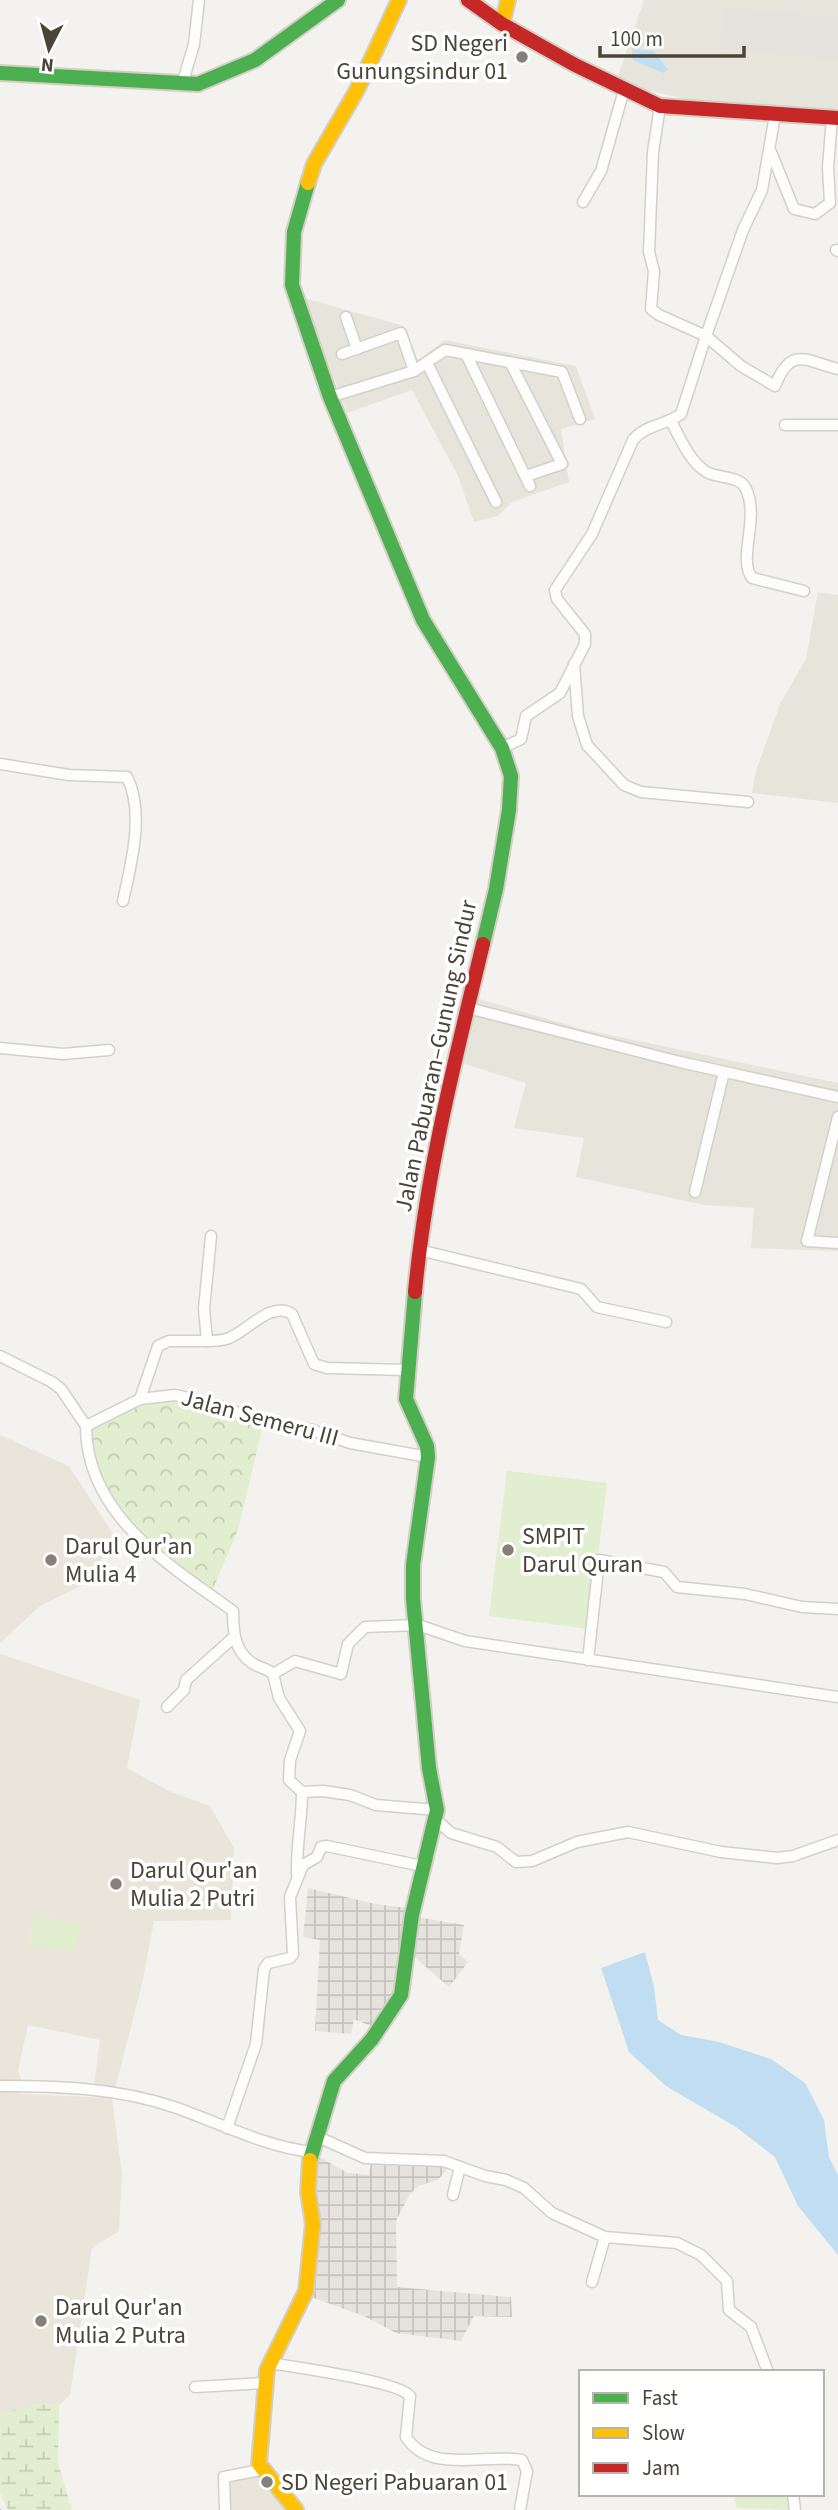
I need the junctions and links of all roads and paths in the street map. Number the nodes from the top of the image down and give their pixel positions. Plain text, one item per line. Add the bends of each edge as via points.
1 (199, 0) edge
2 (338, 0) edge
3 (399, 0) edge
4 (468, 0) edge
5 (508, 0) edge
6 (502, 24) junction
7 (0, 73) edge
8 (182, 85) junction
9 (624, 90) junction
10 (660, 106) junction
11 (775, 115) junction
12 (835, 118) edge
13 (771, 152) junction
14 (583, 202) dead end
15 (346, 317) dead end
16 (706, 336) junction
17 (357, 348) junction
18 (342, 354) dead end
19 (466, 354) junction
20 (510, 362) junction
21 (427, 363) junction
22 (838, 369) edge
23 (414, 371) junction
24 (330, 397) junction
25 (580, 419) dead end
26 (671, 421) junction
27 (785, 425) dead end
28 (838, 425) edge
29 (496, 502) dead end
30 (804, 591) dead end
31 (573, 664) junction
32 (502, 748) junction
33 (0, 764) edge
34 (748, 802) dead end
35 (123, 901) dead end
36 (468, 1008) junction
37 (0, 1048) edge
38 (108, 1050) dead end
39 (724, 1072) junction
40 (838, 1097) edge
41 (838, 1117) edge
42 (695, 1192) dead end
43 (211, 1236) dead end
44 (838, 1243) edge
45 (419, 1250) junction
46 (666, 1322) dead end
47 (207, 1341) junction
48 (0, 1356) edge
49 (407, 1370) junction
50 (140, 1399) junction
51 (86, 1426) junction
52 (428, 1457) junction
53 (838, 1609) edge
54 (418, 1625) junction
55 (234, 1637) junction
56 (588, 1660) junction
57 (273, 1674) junction
58 (838, 1697) edge
59 (167, 1707) dead end
60 (302, 1792) junction
61 (436, 1814) junction
62 (838, 1840) edge
63 (422, 1866) junction
64 (297, 1877) junction
65 (0, 2086) edge
66 (227, 2127) junction
67 (318, 2137) junction
68 (311, 2152) junction
69 (460, 2167) junction
70 (453, 2195) dead end
71 (605, 2237) junction
72 (592, 2282) dead end
73 (270, 2363) junction
74 (767, 2370) edge
75 (264, 2383) junction
76 (195, 2387) dead end
77 (261, 2470) junction
78 (225, 2510) edge
79 (296, 2510) edge
80 (520, 2510) edge

1 - 8 street via 194,44
2 - 8 street via 264,56 221,77
3 - 24 street, Jalan Pabuaran–Gunung Sindur via 357,90 314,164 294,232 292,285
4 - 6 street
5 - 6 street
6 - 9 street
7 - 8 street
9 - 10 street
9 - 14 street via 601,171
10 - 11 street
10 - 16 street via 653,152 651,309
11 - 12 street
11 - 13 street
12 - 13 street via 826,209 815,214 794,209
13 - 16 street via 762,190
15 - 17 street
16 - 22 street via 741,366 775,386 788,363 804,356
16 - 26 street via 690,393 681,414
17 - 18 street
17 - 23 street via 401,333
19 - 20 street
19 - 20 street via 528,481 562,464
19 - 21 street via 445,350
20 - 25 street via 562,372
21 - 23 street
21 - 29 street
23 - 24 street
24 - 32 street, Jalan Pabuaran–Gunung Sindur via 423,620
26 - 30 street via 702,470 741,482 746,489 753,522 748,573 752,578
26 - 31 street via 640,431 633,440 592,534 555,590 585,634
27 - 28 street
31 - 32 street via 560,693 529,713 521,738
31 - 34 street via 578,716 587,745 624,785 641,792
32 - 36 street, Jalan Pabuaran–Gunung Sindur via 511,776 509,810
33 - 35 street via 69,775 127,777 132,794 133,853
36 - 39 street
36 - 45 street, Jalan Pabuaran–Gunung Sindur via 443,1108
37 - 38 street via 62,1054
39 - 40 street
39 - 42 street
41 - 44 street via 807,1241
43 - 47 street via 204,1309
45 - 46 street via 581,1289 597,1307
45 - 49 street, Jalan Pabuaran–Gunung Sindur
47 - 49 street via 226,1340 270,1311 287,1310 314,1364
47 - 50 street via 169,1341 158,1346
48 - 51 street via 61,1389
49 - 52 street, Jalan Pabuaran–Gunung Sindur via 406,1399
50 - 51 street, Jalan Semeru III
50 - 52 street, Jalan Semeru III via 159,1394 192,1397 263,1422
51 - 55 street via 96,1480 113,1508 152,1552 233,1611
52 - 54 street, Jalan Pabuaran–Gunung Sindur via 414,1565
53 - 56 street via 677,1587 664,1572 599,1560
54 - 56 street via 465,1641
54 - 57 street via 365,1627 348,1644 341,1674 295,1661
54 - 61 street, Jalan Pabuaran–Gunung Sindur
55 - 57 street via 253,1664
55 - 59 street via 186,1680 184,1690
56 - 58 street
57 - 60 street via 279,1698 300,1731 289,1780
60 - 61 street via 350,1795 376,1805
60 - 64 street
61 - 62 street via 451,1833 497,1847 516,1862 532,1861 577,1842 628,1832 721,1852 777,1858
61 - 63 street, Jalan Pabuaran–Gunung Sindur
63 - 64 street via 321,1847
63 - 67 street, Jalan Pabuaran–Gunung Sindur via 401,1995 372,2039 334,2081
64 - 66 street via 290,1898 293,1954 264,1969 256,2044
65 - 66 street via 110,2090
66 - 68 street via 270,2144
67 - 68 street, Jalan Pabuaran–Gunung Sindur
67 - 69 street via 365,2158 444,2161
68 - 73 street, Jalan Pabuaran–Gunung Sindur via 308,2173 313,2224 306,2291
69 - 70 street
69 - 71 street via 516,2183 552,2213
71 - 72 street
71 - 74 street via 677,2243 708,2261 727,2281 729,2310 751,2327
73 - 75 street, Jalan Pabuaran–Gunung Sindur
73 - 80 street via 407,2392 406,2437 417,2449 442,2459 522,2460 527,2471
75 - 76 street
75 - 77 street, Jalan Pabuaran–Gunung Sindur
77 - 78 street via 224,2477
77 - 79 street

